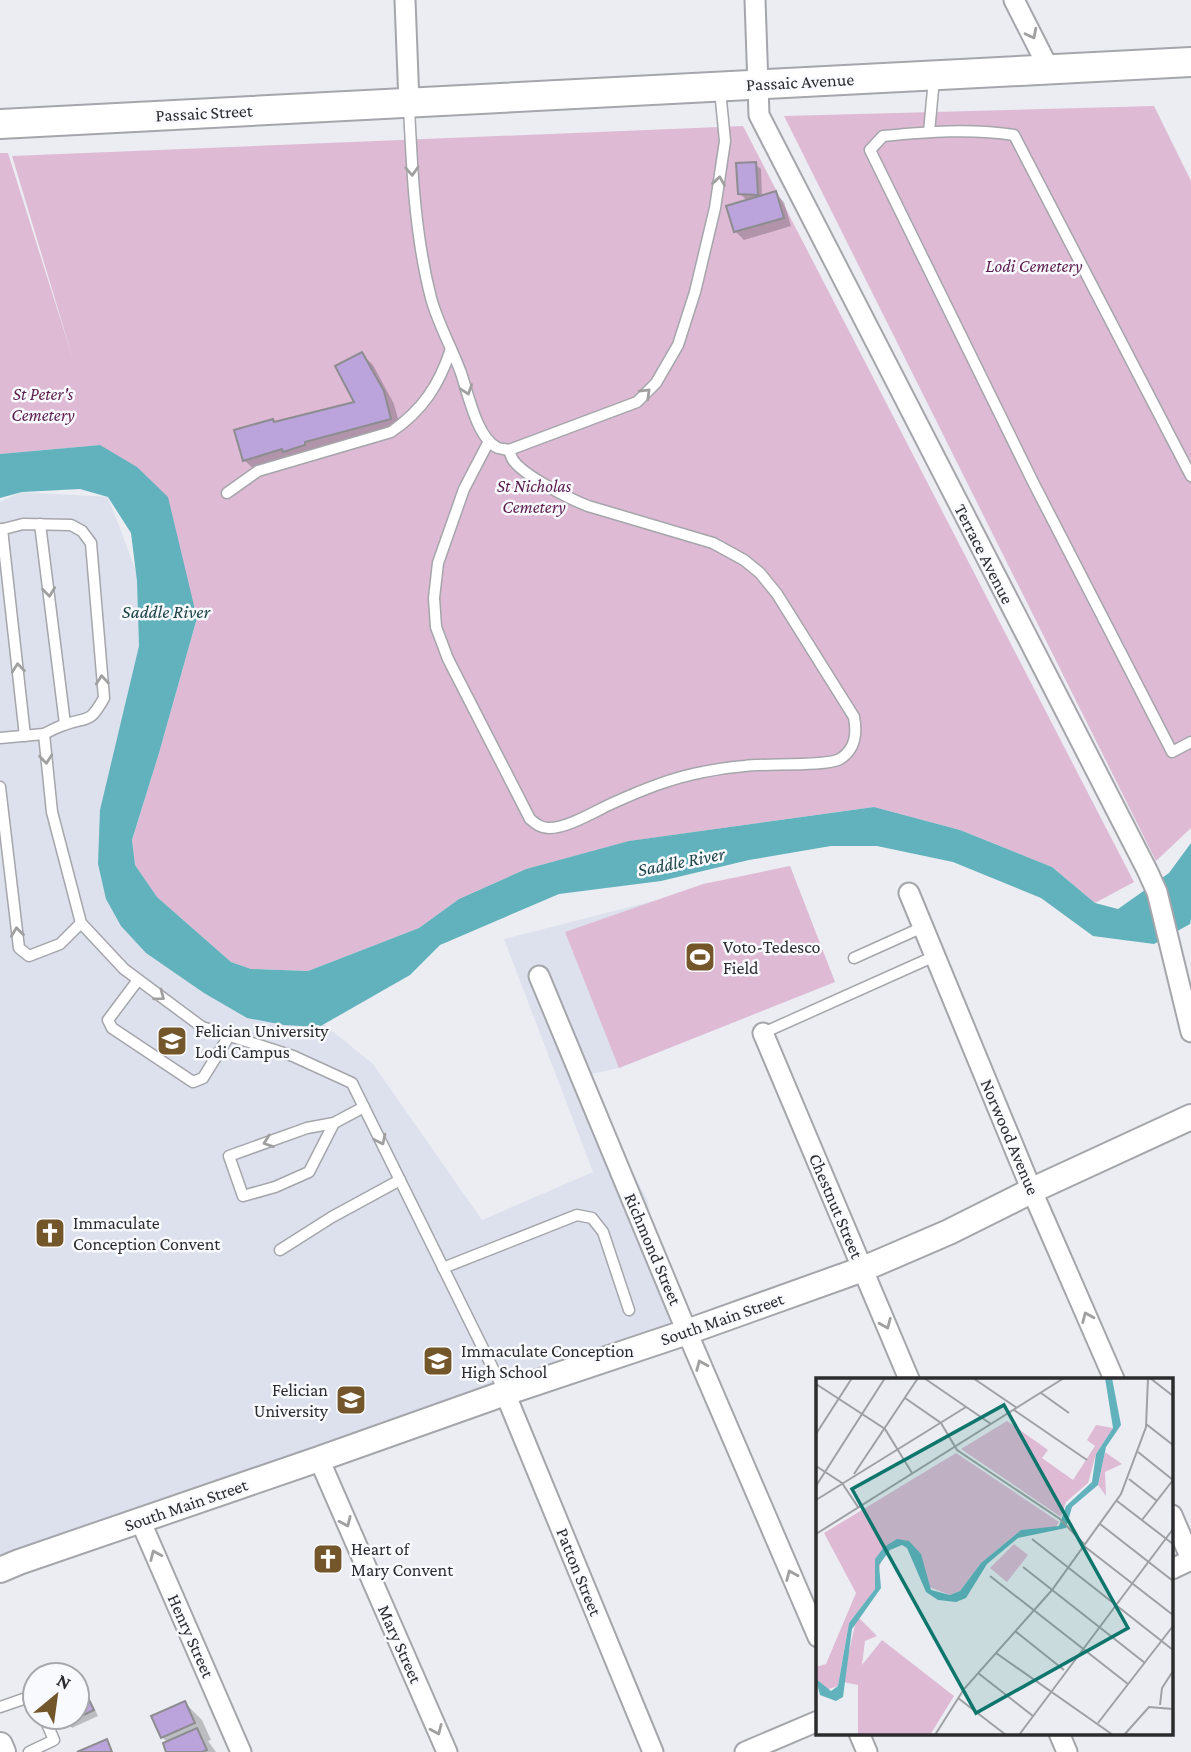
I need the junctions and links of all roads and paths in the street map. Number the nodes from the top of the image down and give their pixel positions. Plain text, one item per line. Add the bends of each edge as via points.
1 (405, 0) edge
2 (755, 0) edge
3 (1014, 0) edge
4 (1191, 62) edge
5 (1049, 69) junction
6 (934, 75) junction
7 (758, 84) junction
8 (720, 86) junction
9 (409, 103) junction
10 (0, 124) edge
11 (929, 132) junction
12 (451, 349) junction
13 (489, 441) junction
14 (509, 450) junction
15 (1191, 475) edge
16 (227, 493) dead end
17 (40, 524) junction
18 (1, 530) edge
19 (65, 724) junction
20 (44, 734) junction
21 (25, 736) junction
22 (0, 738) edge
23 (1191, 743) edge
24 (0, 787) edge
25 (909, 894) dead end
26 (81, 923) junction
27 (923, 927) junction
28 (935, 956) junction
29 (854, 958) dead end
30 (539, 976) dead end
31 (138, 979) junction
32 (1191, 1032) edge
33 (763, 1033) joint
34 (229, 1036) junction
35 (364, 1107) junction
36 (1191, 1117) edge
37 (334, 1122) junction
38 (400, 1180) junction
39 (1032, 1191) junction
40 (280, 1250) dead end
41 (443, 1268) junction
42 (863, 1269) junction
43 (629, 1310) dead end
44 (687, 1332) junction
45 (909, 1378) edge
46 (1114, 1378) edge
47 (505, 1393) junction
48 (319, 1459) junction
49 (140, 1520) junction
50 (1174, 1520) edge
51 (1191, 1560) edge
52 (1174, 1568) edge
53 (1, 1571) edge
54 (816, 1632) edge
55 (21, 1700) edge
56 (0, 1707) edge
57 (816, 1722) edge
58 (50, 1731) edge
59 (859, 1734) edge
60 (1059, 1734) edge
61 (0, 1745) edge
62 (3, 1752) edge
63 (29, 1752) edge
64 (241, 1752) edge
65 (447, 1752) edge
66 (653, 1752) edge
67 (745, 1752) edge
68 (867, 1752) edge
69 (1067, 1752) edge

1 - 9 street
2 - 7 street, Terrace Avenue
3 -> 5 street
4 - 5 main road, Passaic Avenue
5 - 6 main road, Passaic Avenue
6 - 7 main road, Passaic Avenue
6 - 11 lane
7 - 8 main road, Passaic Avenue
7 - 32 street, Terrace Avenue via 759,115 1147,870 1169,936
8 - 9 main road, Passaic Avenue
14 -> 8 lane via 636,402 656,383 678,345 715,208 726,141
9 - 10 main road, Passaic Street
9 -> 12 lane via 422,261
11 - 15 lane via 1014,135
11 - 23 lane via 883,136 870,150 1172,752
12 -> 13 lane via 480,429
12 - 16 lane via 422,407 405,423 391,432 258,471
13 - 14 lane
13 - 14 lane via 464,489 438,563 436,627 530,819 547,829 670,779 745,765 843,758 855,740 854,717 792,615 760,573 713,543 571,499 514,462
17 - 18 lane
17 -> 19 lane
19 -> 17 lane via 93,715 104,698 91,543 71,525
21 -> 18 lane
19 - 20 lane
20 - 21 lane
20 -> 26 lane via 52,812
21 - 22 lane
26 -> 24 lane via 60,944 29,956 19,948
25 - 27 street, Norwood Avenue
26 - 31 lane
27 - 28 street, Norwood Avenue
27 - 29 lane
28 - 33 lane
28 - 39 street, Norwood Avenue
30 - 44 street, Richmond Street
31 -> 34 lane via 202,1027
31 - 34 lane via 108,1020 112,1028 193,1082 203,1078
33 - 42 street, Chestnut Street
34 - 35 lane via 293,1056 352,1083
35 - 37 lane
35 -> 38 lane
36 - 39 street, South Main Street
37 -> 37 lane via 229,1156 243,1196 309,1172
38 - 40 lane
38 - 41 lane
39 - 42 street, South Main Street
46 -> 39 street, Norwood Avenue
41 - 43 lane via 577,1215 593,1218 603,1232
41 - 47 lane
42 - 44 street, South Main Street
42 -> 45 street, Chestnut Street
44 - 47 street, South Main Street
54 -> 44 street, Richmond Street
47 - 48 street, South Main Street
47 - 66 street, Patton Street
48 - 49 street, South Main Street
48 -> 65 street, Mary Street
49 - 53 street, South Main Street
64 -> 49 street, Henry Street
50 - 51 street
51 - 52 street
55 - 56 lane
57 - 67 street
58 - 63 lane via 54,1740
59 - 68 street
60 - 69 street
61 - 62 street

